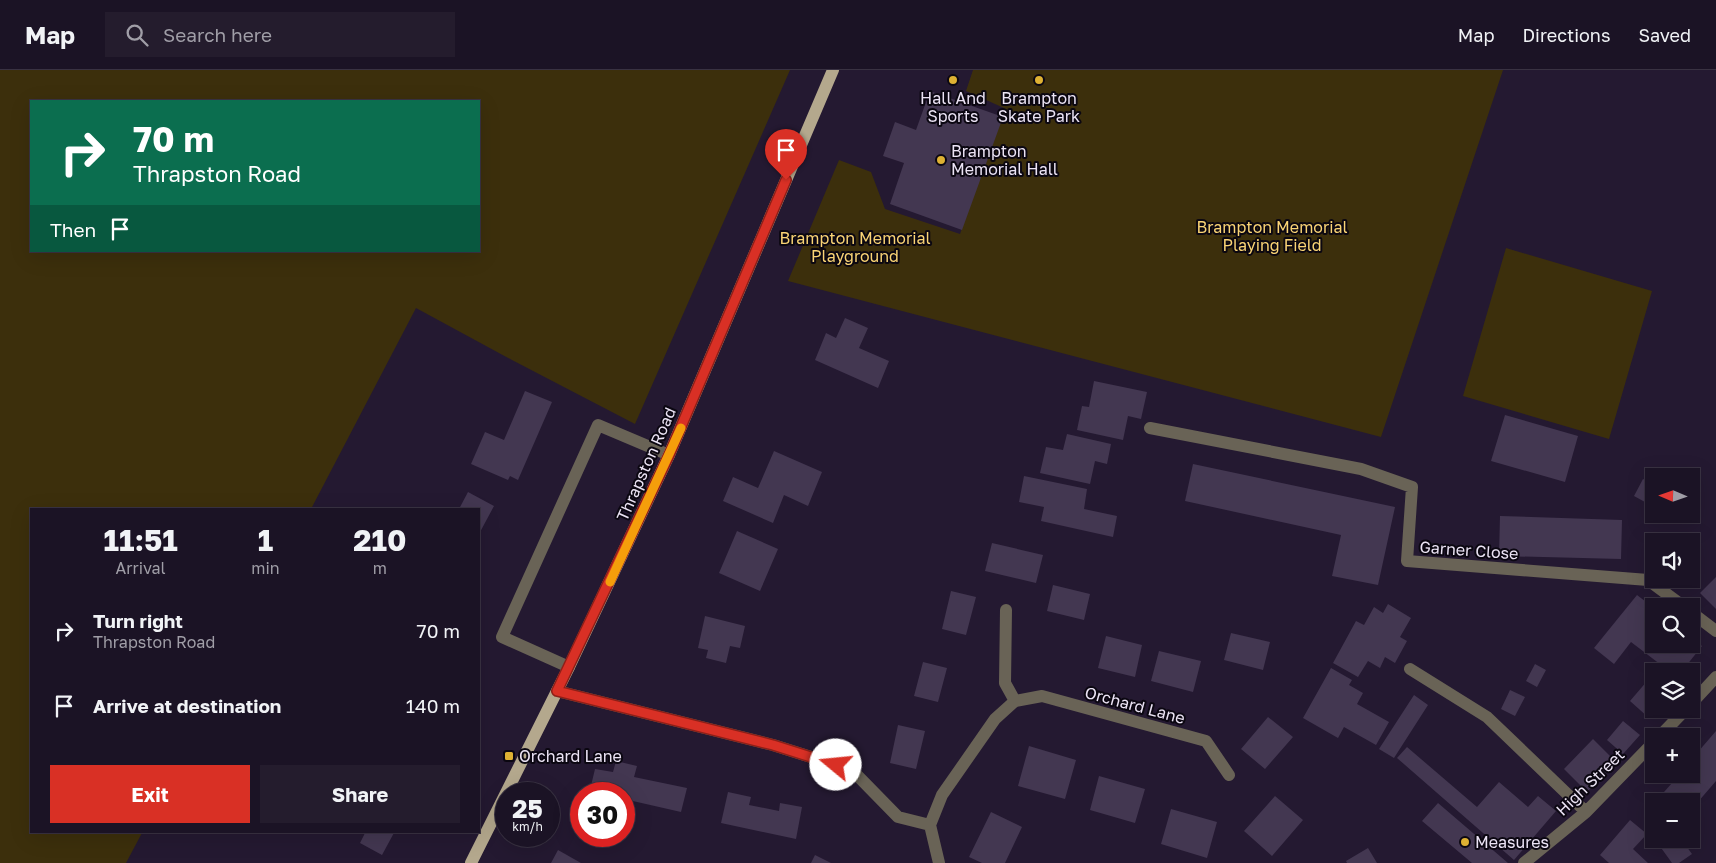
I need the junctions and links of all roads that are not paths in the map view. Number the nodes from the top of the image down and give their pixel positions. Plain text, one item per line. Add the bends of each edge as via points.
1 (833, 70) edge
2 (1150, 428) dead end
3 (669, 455) junction
4 (1672, 598) edge
5 (1006, 610) dead end
6 (1700, 619) edge
7 (1716, 631) edge
8 (569, 667) junction
9 (1410, 668) dead end
10 (1716, 677) edge
11 (557, 691) junction
12 (1700, 694) edge
13 (1015, 701) junction
14 (1677, 718) edge
15 (1668, 728) edge
16 (1645, 751) edge
17 (1229, 775) dead end
18 (1586, 812) junction
19 (930, 825) junction
20 (471, 863) edge
21 (939, 863) edge
22 (1524, 863) edge

1 - 3 main road, Thrapston Road
2 - 4 street, Garner Close via 1361,469 1412,487 1407,561 1648,580
3 - 8 main road, Thrapston Road
3 - 8 street via 598,425 502,637
5 - 13 street via 1005,683
6 - 7 street
8 - 11 main road, Thrapston Road
9 - 18 street via 1487,717
10 - 12 street
11 - 19 street via 773,745 852,770 898,817
11 - 20 main road, Thrapston Road
13 - 17 street, Orchard Lane via 1042,696 1206,741
13 - 19 street via 984,734 942,796
14 - 15 street
16 - 18 street, High Street
18 - 22 street, High Street
19 - 21 street

